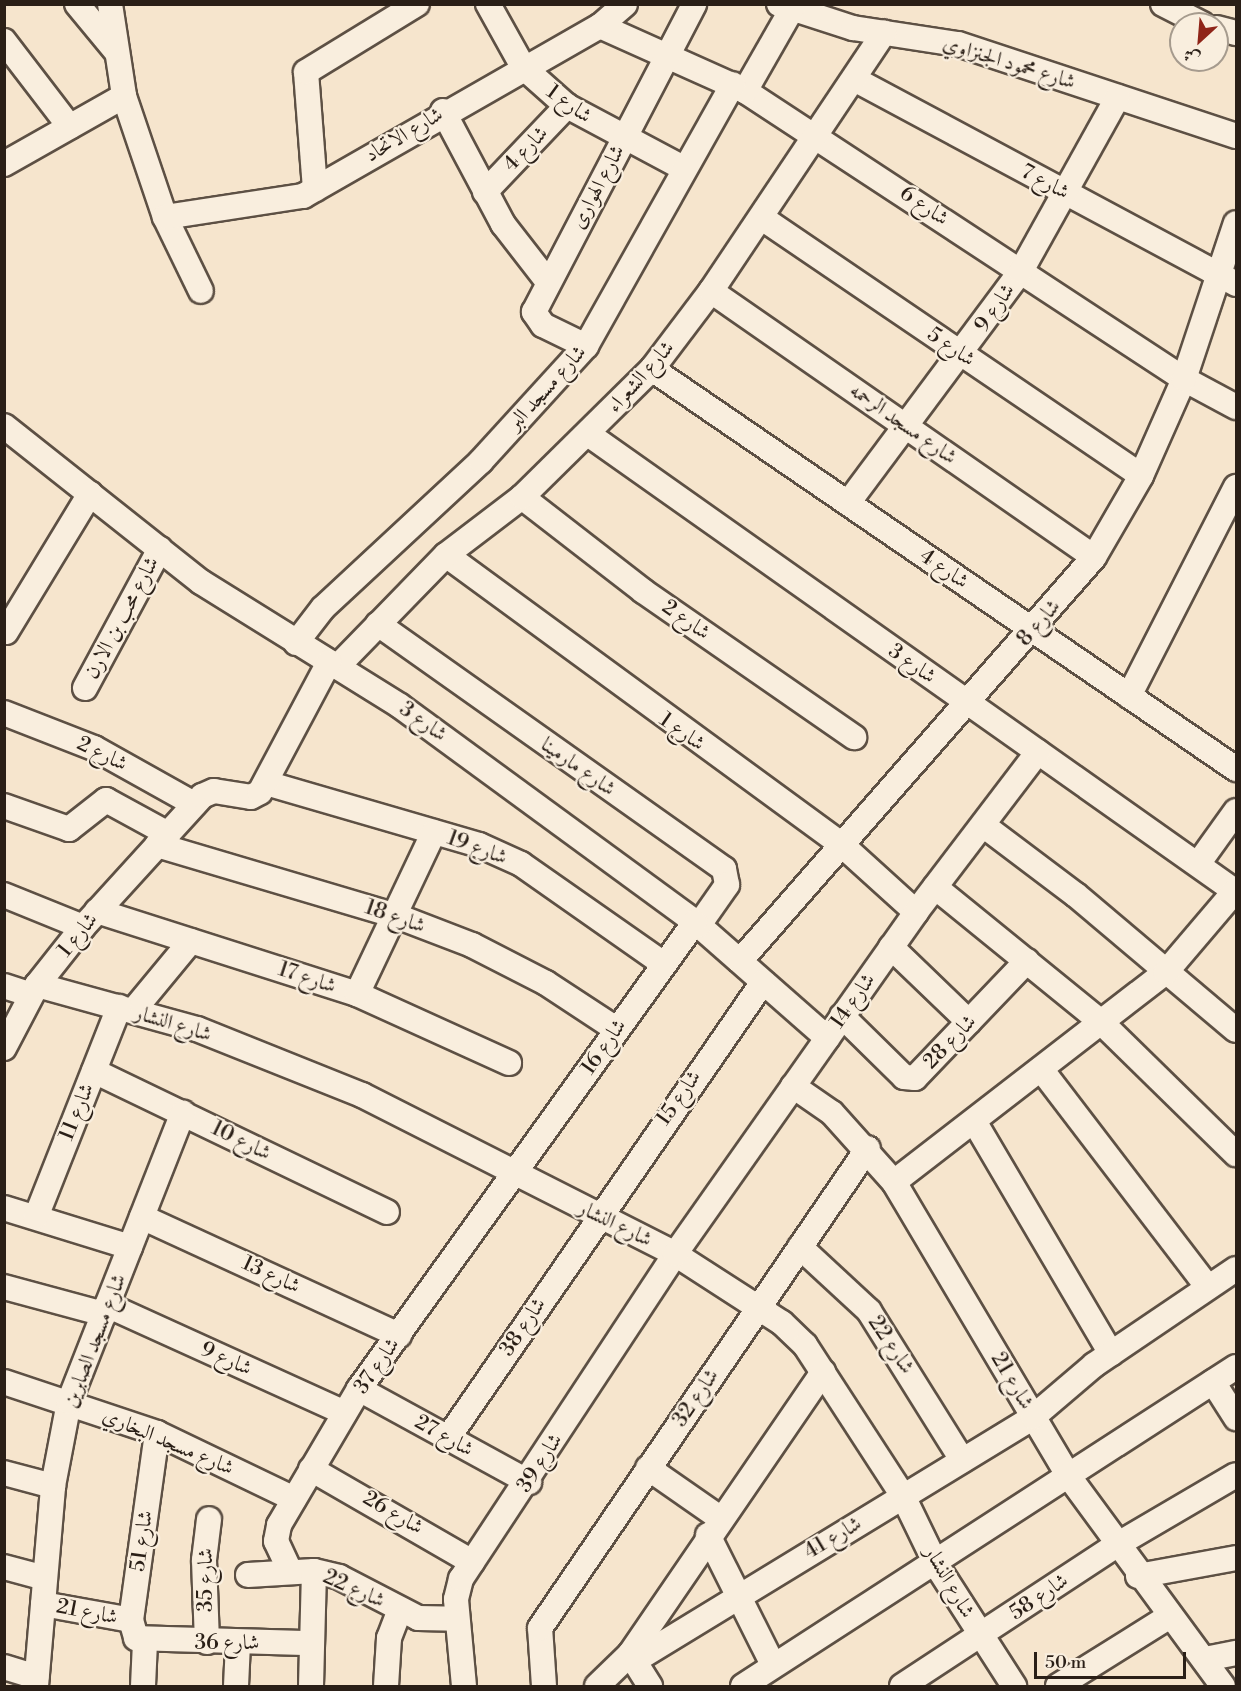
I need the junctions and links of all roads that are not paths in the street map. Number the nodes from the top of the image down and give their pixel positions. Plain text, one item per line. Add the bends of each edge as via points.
1 (77, 4) edge
2 (110, 4) edge
3 (417, 4) edge
4 (488, 4) edge
5 (625, 4) edge
6 (694, 4) edge
7 (1163, 4) edge
8 (786, 7) edge
9 (1179, 12) edge
10 (600, 26) junction
11 (884, 33) junction
12 (4, 41) edge
13 (115, 50) junction
14 (669, 52) junction
15 (523, 67) junction
16 (854, 79) junction
17 (739, 88) junction
18 (124, 96) junction
19 (1118, 97) junction
20 (567, 106) junction
21 (443, 111) junction
22 (70, 127) junction
23 (818, 135) junction
24 (1236, 136) edge
25 (623, 140) junction
26 (4, 164) edge
27 (683, 168) junction
28 (315, 189) junction
29 (485, 192) junction
30 (1065, 192) junction
31 (165, 217) junction
32 (762, 218) junction
33 (1236, 223) edge
34 (1021, 271) junction
35 (1228, 279) edge
36 (548, 282) junction
37 (201, 291) dead end
38 (711, 291) junction
39 (586, 346) junction
40 (963, 355) junction
41 (652, 369) junction
42 (1184, 379) junction
43 (1236, 407) edge
44 (907, 427) junction
45 (588, 434) junction
46 (8, 438) edge
47 (1141, 476) junction
48 (1236, 487) edge
49 (90, 494) junction
50 (522, 497) junction
51 (848, 503) junction
52 (160, 549) junction
53 (446, 555) junction
54 (1094, 557) junction
55 (378, 624) junction
56 (1034, 630) junction
57 (6, 633) dead end
58 (296, 643) junction
59 (333, 664) junction
60 (85, 688) dead end
61 (1129, 696) junction
62 (967, 703) junction
63 (4, 713) edge
64 (854, 738) dead end
65 (1038, 752) junction
66 (1236, 769) edge
67 (266, 783) junction
68 (194, 804) junction
69 (4, 806) edge
70 (1236, 811) edge
71 (983, 825) junction
72 (434, 832) junction
73 (162, 839) junction
74 (842, 845) junction
75 (1198, 864) junction
76 (935, 888) junction
77 (1236, 891) edge
78 (4, 895) edge
79 (916, 912) junction
80 (394, 915) junction
81 (90, 919) junction
82 (697, 923) junction
83 (191, 941) junction
84 (891, 946) junction
85 (740, 961) junction
86 (1027, 961) junction
87 (664, 964) junction
88 (1166, 972) junction
89 (764, 982) junction
90 (4, 986) edge
91 (34, 990) junction
92 (357, 994) junction
93 (126, 1009) junction
94 (842, 1016) junction
95 (969, 1022) junction
96 (1101, 1022) junction
97 (616, 1029) junction
98 (1236, 1030) edge
99 (827, 1038) junction
100 (4, 1048) edge
101 (509, 1063) dead end
102 (1041, 1069) junction
103 (94, 1071) junction
104 (793, 1086) junction
105 (183, 1113) junction
106 (974, 1121) junction
107 (868, 1148) junction
108 (1236, 1154) edge
109 (516, 1174) junction
110 (894, 1182) junction
111 (4, 1208) edge
112 (387, 1212) dead end
113 (598, 1216) junction
114 (36, 1217) junction
115 (142, 1217) junction
116 (130, 1247) junction
117 (800, 1247) junction
118 (675, 1254) junction
119 (1236, 1269) edge
120 (1207, 1286) junction
121 (4, 1287) edge
122 (759, 1307) junction
123 (105, 1310) junction
124 (399, 1335) junction
125 (1112, 1354) junction
126 (1236, 1367) edge
127 (823, 1372) junction
128 (4, 1382) edge
129 (1213, 1382) junction
130 (359, 1389) junction
131 (69, 1402) junction
132 (345, 1413) junction
133 (1033, 1416) junction
134 (1236, 1418) edge
135 (157, 1433) junction
136 (448, 1438) junction
137 (962, 1460) junction
138 (648, 1468) junction
139 (312, 1469) junction
140 (4, 1473) edge
141 (1236, 1475) edge
142 (1070, 1478) junction
143 (529, 1482) junction
144 (53, 1486) junction
145 (903, 1496) junction
146 (294, 1499) junction
147 (209, 1519) dead end
148 (714, 1526) junction
149 (1115, 1546) junction
150 (1236, 1558) edge
151 (472, 1562) junction
152 (937, 1566) junction
153 (4, 1567) edge
154 (290, 1571) junction
155 (314, 1571) junction
156 (248, 1575) dead end
157 (1138, 1576) junction
158 (45, 1578) junction
159 (737, 1597) junction
160 (43, 1604) junction
161 (400, 1610) junction
162 (1170, 1616) junction
163 (457, 1619) junction
164 (131, 1620) junction
165 (980, 1637) junction
166 (145, 1642) junction
167 (207, 1642) junction
168 (238, 1643) junction
169 (309, 1643) junction
170 (1236, 1653) edge
171 (632, 1658) junction
172 (1205, 1659) junction
173 (773, 1665) junction
174 (4, 1667) edge
175 (36, 1682) edge
176 (143, 1686) edge
177 (236, 1686) edge
178 (311, 1686) edge
179 (386, 1686) edge
180 (464, 1686) edge
181 (544, 1686) edge
182 (597, 1686) edge
183 (650, 1686) edge
184 (743, 1686) edge
185 (902, 1686) edge
186 (1014, 1686) edge
187 (1058, 1686) edge
188 (1223, 1686) edge

1 - 13 street
2 - 13 street
3 - 28 street via 306,72
4 - 15 street, شارع 1
5 - 10 street, شارع الاتحاد
6 - 14 street, شارع الهوارى
7 - 9 street
8 - 11 street, شارع محمود الجنزاوي
8 - 17 street, شارع مسجد البر
10 - 14 street, شارع 6
10 - 15 street, شارع الاتحاد
11 - 16 street, شارع الشعراء
11 - 19 street, شارع محمود الجنزاوي via 958,44
12 - 22 street
13 - 18 street
14 - 17 street, شارع 6
14 - 25 street, شارع الهوارى
15 - 20 street, شارع 1
15 - 21 street, شارع الاتحاد
16 - 23 street, شارع الشعراء
16 - 30 street, شارع 7
17 - 23 street, شارع 6
17 - 27 street, شارع مسجد البر
18 - 22 street
18 - 31 street
19 - 24 street, شارع محمود الجنزاوي
19 - 30 street, شارع 9
20 - 25 street, شارع 1
20 - 29 street, شارع 4
21 - 28 street, شارع الاتحاد
21 - 29 street
22 - 26 street
23 - 32 street, شارع الشعراء
23 - 34 street, شارع 6
25 - 27 street, شارع 1
25 - 36 street, شارع الهوارى
27 - 39 street, شارع مسجد البر
28 - 31 street, شارع الاتحاد via 290,200
29 - 36 street
30 - 34 street, شارع 9
30 - 35 street, شارع 7
31 - 37 street
32 - 38 street, شارع الشعراء
32 - 40 street, شارع 5
33 - 35 street, شارع 8
34 - 40 street, شارع 9
34 - 42 street, شارع 6
35 - 42 street, شارع 8
36 - 39 street, شارع الهوارى via 534,312 536,320
38 - 41 street, شارع الشعراء
38 - 44 street, شارع مسجد الرحمه
39 - 58 street, شارع مسجد البر via 481,461 323,608
40 - 44 street, شارع 9
40 - 47 street, شارع 5
41 - 45 street, شارع الشعراء
41 - 51 street, شارع 4
42 - 43 street, شارع 6
42 - 47 street, شارع 8
44 - 51 street, شارع 9
44 - 54 street, شارع مسجد الرحمه
45 - 50 street, شارع الشعراء
45 - 62 street, شارع 3
46 - 49 street, شارع 3
47 - 54 street, شارع 8
48 - 61 street
49 - 52 street, شارع 3
49 - 57 street
50 - 53 street, شارع الشعراء
50 - 64 street, شارع 2 via 643,591
51 - 56 street, شارع 4
52 - 58 street, شارع 3
52 - 60 street, شارع محب بن الارن
53 - 55 street, شارع الشعراء
53 - 74 street, شارع 1
54 - 56 street, شارع 8
55 - 59 street, شارع الشعراء
55 - 82 street, شارع مارمينا via 724,868 728,885
56 - 61 street, شارع 4
56 - 62 street, شارع 8
58 - 59 street, شارع 3
59 - 67 street
59 - 82 street, شارع 3 via 430,727
61 - 66 street, شارع 4
62 - 65 street, شارع 3
62 - 74 street, شارع 8
63 - 68 street, شارع 2 via 94,748
65 - 71 street, شارع 14
65 - 75 street, شارع 3
67 - 68 street, شارع 1 via 251,797 214,791
67 - 72 street, شارع 19
68 - 73 street, شارع 1
69 - 73 street via 69,829 106,800
70 - 75 street
71 - 76 street, شارع 14
71 - 88 street
72 - 80 street
72 - 87 street, شارع 19 via 522,864
73 - 80 street, شارع 18
73 - 81 street, شارع 1
74 - 79 street, شارع 1
74 - 85 street, شارع 8
75 - 77 street, شارع 3
76 - 79 street, شارع 14
76 - 86 street
77 - 88 street
78 - 81 street, شارع 17
79 - 84 street, شارع 14
80 - 92 street
80 - 97 street, شارع 18 via 472,945 536,978
81 - 83 street, شارع 17
81 - 91 street, شارع 1
82 - 85 street, شارع 3
82 - 87 street, شارع 16
83 - 92 street, شارع 17
83 - 93 street, شارع 11
84 - 94 street, شارع 14
84 - 95 street
85 - 89 street, شارع 3
86 - 95 street, شارع 28
86 - 96 street
87 - 97 street, شارع 16
88 - 96 street
88 - 98 street
89 - 99 street, شارع 3
89 - 113 street, شارع 15
90 - 91 street, شارع النشار
91 - 93 street, شارع النشار
91 - 100 street, شارع 1
92 - 101 street, شارع 17
93 - 103 street, شارع 11
93 - 109 street, شارع النشار via 197,1029 362,1095
94 - 95 street, شارع 28 via 909,1079
94 - 99 street, شارع 14
96 - 102 street
96 - 108 street
97 - 109 street, شارع 16
99 - 104 street, شارع 14
102 - 106 street
102 - 120 street
103 - 105 street, شارع 10
103 - 114 street, شارع 11
104 - 107 street, شارع 21 via 832,1113
104 - 118 street, شارع 14
105 - 112 street, شارع 10
105 - 115 street, شارع مسجد الصابرين
106 - 110 street
106 - 125 street
107 - 110 street, شارع 21
107 - 117 street, شارع 32
109 - 113 street, شارع النشار
109 - 124 street, شارع 37
110 - 133 street, شارع 21
111 - 114 street
113 - 118 street, شارع النشار
113 - 136 street, شارع 38
114 - 116 street
115 - 116 street, شارع مسجد الصابرين
115 - 124 street, شارع 13
116 - 123 street, شارع مسجد الصابرين
117 - 122 street, شارع 32
117 - 137 street, شارع 22 via 869,1311
118 - 122 street, شارع النشار
118 - 143 street, شارع 39
119 - 120 street, شارع 41
120 - 125 street, شارع 41
121 - 123 street
122 - 127 street, شارع النشار via 805,1345
122 - 138 street, شارع 32
123 - 131 street, شارع مسجد الصابرين
123 - 132 street, شارع 9
124 - 130 street, شارع 37
125 - 133 street, شارع 41
126 - 129 street
127 - 145 street, شارع النشار
127 - 148 street
128 - 131 street, شارع مسجد البخاري
129 - 134 street
129 - 142 street
130 - 132 street, شارع 37
130 - 136 street, شارع 27
131 - 135 street, شارع مسجد البخاري
131 - 144 street, شارع مسجد الصابرين
132 - 139 street, شارع 37
133 - 137 street, شارع 41
133 - 142 street, شارع 21
135 - 146 street, شارع مسجد البخاري
135 - 164 street, شارع 51
136 - 143 street, شارع 27
137 - 145 street, شارع 41
138 - 148 street
138 - 181 street, شارع 32 via 540,1628 538,1653
139 - 146 street, شارع 37
139 - 151 street, شارع 26
140 - 144 street
141 - 149 street, شارع 58
142 - 149 street, شارع 21
142 - 152 street
143 - 151 street, شارع 39
144 - 158 street, شارع مسجد الصابرين
145 - 152 street, شارع النشار
145 - 159 street, شارع 41
146 - 154 street, شارع 37 via 276,1541
147 - 167 street, شارع 35 via 204,1560
148 - 159 street
148 - 171 street
149 - 157 street, شارع 21
149 - 165 street, شارع 58
150 - 157 street
151 - 163 street, شارع 39 via 461,1579
152 - 165 street, شارع النشار
152 - 173 street
153 - 158 street
154 - 155 street, شارع 22
154 - 156 street, شارع 22
155 - 161 street, شارع 22 via 339,1577
155 - 169 street
157 - 162 street, شارع 21
158 - 160 street, شارع مسجد الصابرين
159 - 171 street, شارع 41
159 - 173 street
160 - 164 street, شارع 21
160 - 175 street, شارع مسجد الصابرين
161 - 163 street, شارع 22 via 418,1618
161 - 179 street via 389,1638
162 - 172 street, شارع 21
162 - 187 street
163 - 180 street, شارع 39
164 - 166 street via 136,1638
165 - 185 street, شارع 58
165 - 186 street, شارع النشار
166 - 167 street, شارع 36
166 - 176 street
167 - 168 street, شارع 36
168 - 169 street, شارع 36
168 - 177 street
169 - 178 street
170 - 172 street
171 - 182 street
171 - 183 street
172 - 188 street, شارع 21
173 - 184 street
174 - 175 street

